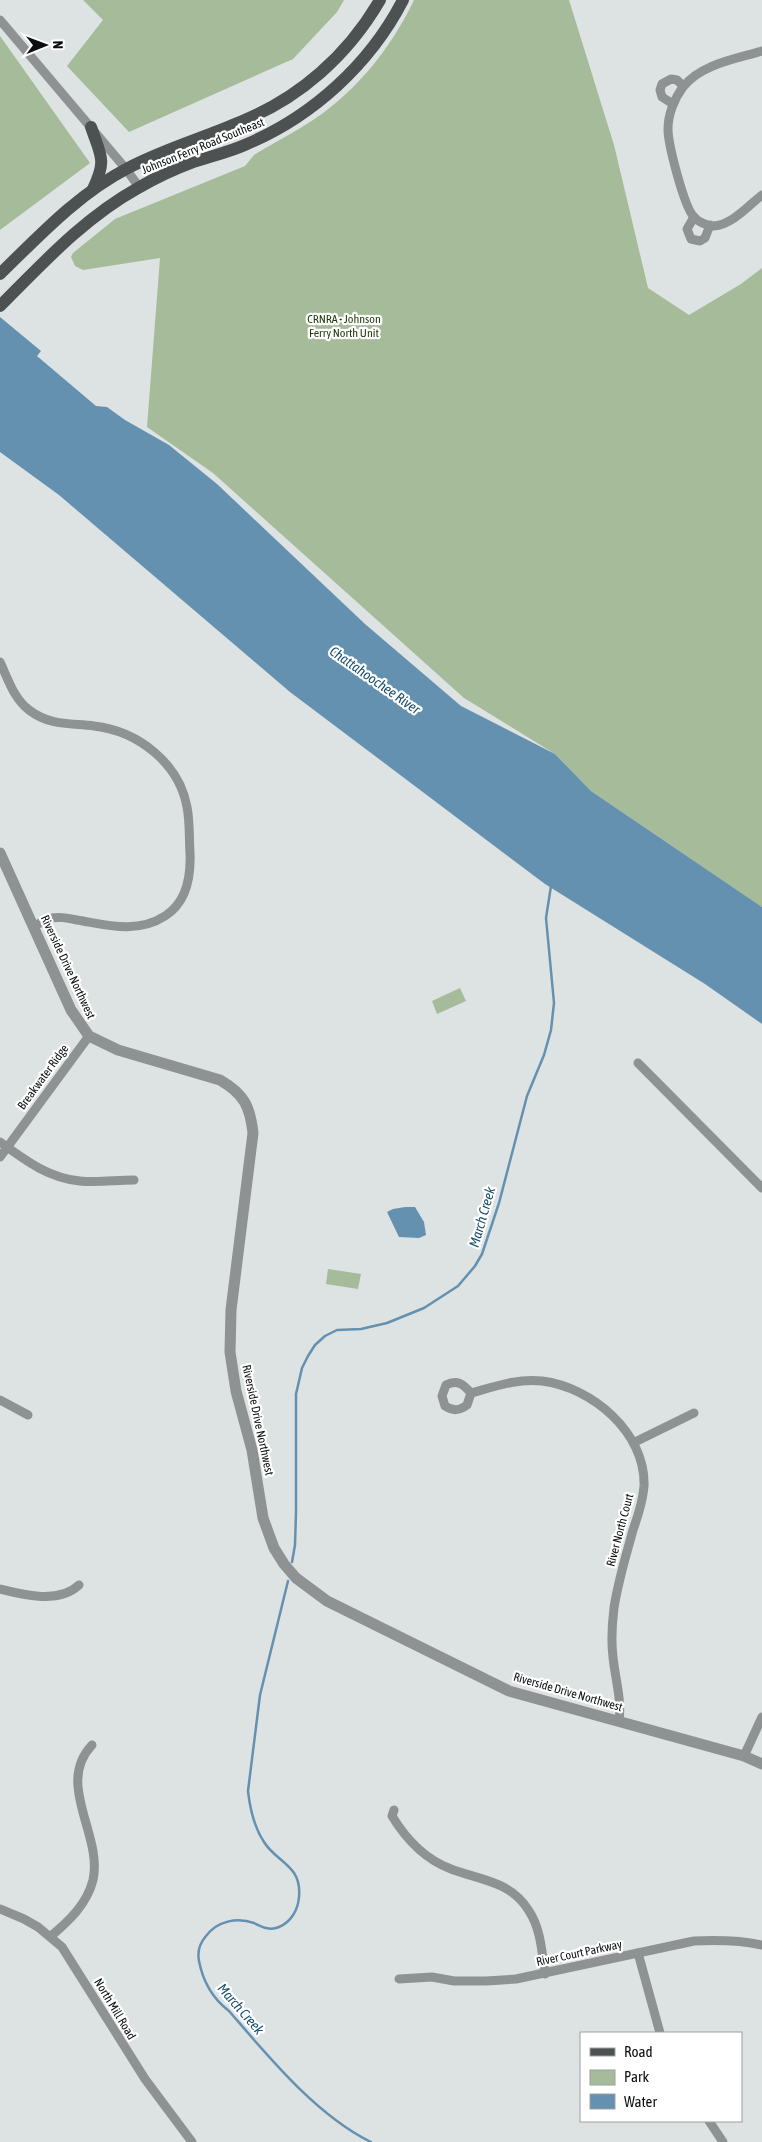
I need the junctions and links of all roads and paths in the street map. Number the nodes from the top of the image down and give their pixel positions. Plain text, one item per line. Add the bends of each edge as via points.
1 (380, 0) edge
2 (403, 0) edge
3 (0, 20) edge
4 (762, 51) edge
5 (683, 86) junction
6 (673, 104) junction
7 (91, 127) junction
8 (126, 169) junction
9 (139, 187) junction
10 (93, 190) junction
11 (762, 195) edge
12 (694, 217) junction
13 (710, 225) junction
14 (0, 274) edge
15 (0, 306) edge
16 (0, 662) edge
17 (0, 853) edge
18 (34, 927) junction
19 (89, 1036) junction
20 (638, 1063) dead end
21 (4, 1145) edge
22 (0, 1157) edge
23 (134, 1180) dead end
24 (762, 1188) edge
25 (471, 1392) dead end
26 (0, 1400) edge
27 (694, 1413) dead end
28 (28, 1415) dead end
29 (635, 1442) junction
30 (79, 1585) dead end
31 (0, 1589) edge
32 (762, 1717) edge
33 (619, 1721) junction
34 (92, 1745) dead end
35 (744, 1756) junction
36 (762, 1764) edge
37 (394, 1810) dead end
38 (0, 1909) edge
39 (50, 1936) junction
40 (762, 1945) edge
41 (638, 1953) junction
42 (545, 1974) junction
43 (399, 1980) dead end
44 (660, 2032) edge
45 (710, 2122) edge
46 (192, 2142) edge
47 (723, 2142) edge

1 - 8 main road, Johnson Ferry Road Southeast via 342,52 288,98 241,122 168,149
2 - 9 main road, Johnson Ferry Road Southeast via 366,56 297,118 246,145 193,162
3 - 7 street
4 - 5 street via 714,65
5 - 6 street
5 - 6 street via 671,79 662,84 662,98
6 - 12 street via 668,128 669,143 687,205
7 - 8 street
7 - 10 main road via 103,160
8 - 9 street
8 - 10 main road, Johnson Ferry Road Southeast
9 - 15 main road, Johnson Ferry Road Southeast via 87,222
10 - 14 main road, Johnson Ferry Road Southeast via 57,219
11 - 13 street via 723,224
12 - 13 street
12 - 13 street via 687,229 692,239 700,241 705,238
16 - 18 street via 21,702 41,718 64,725 104,727 140,741 173,772 188,808 190,878 181,899 166,915 152,924 135,928 61,917 46,919
17 - 18 street, Riverside Drive Northwest
18 - 19 street, Riverside Drive Northwest via 71,1010
19 - 21 street, Breakwater Ridge
19 - 33 street, Riverside Drive Northwest via 118,1050 220,1080 234,1088 252,1115 253,1133 231,1310 230,1352 263,1518 284,1564 296,1578 327,1600 509,1690
20 - 24 street
21 - 22 street, Breakwater Ridge
21 - 23 street via 34,1166 66,1179 81,1182
25 - 29 street, River North Court via 520,1381 558,1384 580,1393 606,1410 624,1426
26 - 28 street
27 - 29 street
29 - 33 street, River North Court via 644,1486 619,1577 612,1633
30 - 31 street via 68,1594 54,1596
32 - 35 street
33 - 35 street, Riverside Drive Northwest
34 - 39 street via 81,1760 78,1777 81,1806 94,1851 93,1880 78,1911
35 - 36 street, Riverside Drive Northwest
37 - 42 street via 392,1816 400,1830 425,1855 451,1869 498,1882 520,1899 536,1924
38 - 39 street, North Mill Road via 24,1919
39 - 46 street, North Mill Road via 71,1960 145,2079
40 - 41 street, River Court Parkway via 729,1940 694,1941
41 - 42 street, River Court Parkway
41 - 44 street
42 - 43 street, River Court Parkway via 486,1981 432,1977
45 - 47 street

